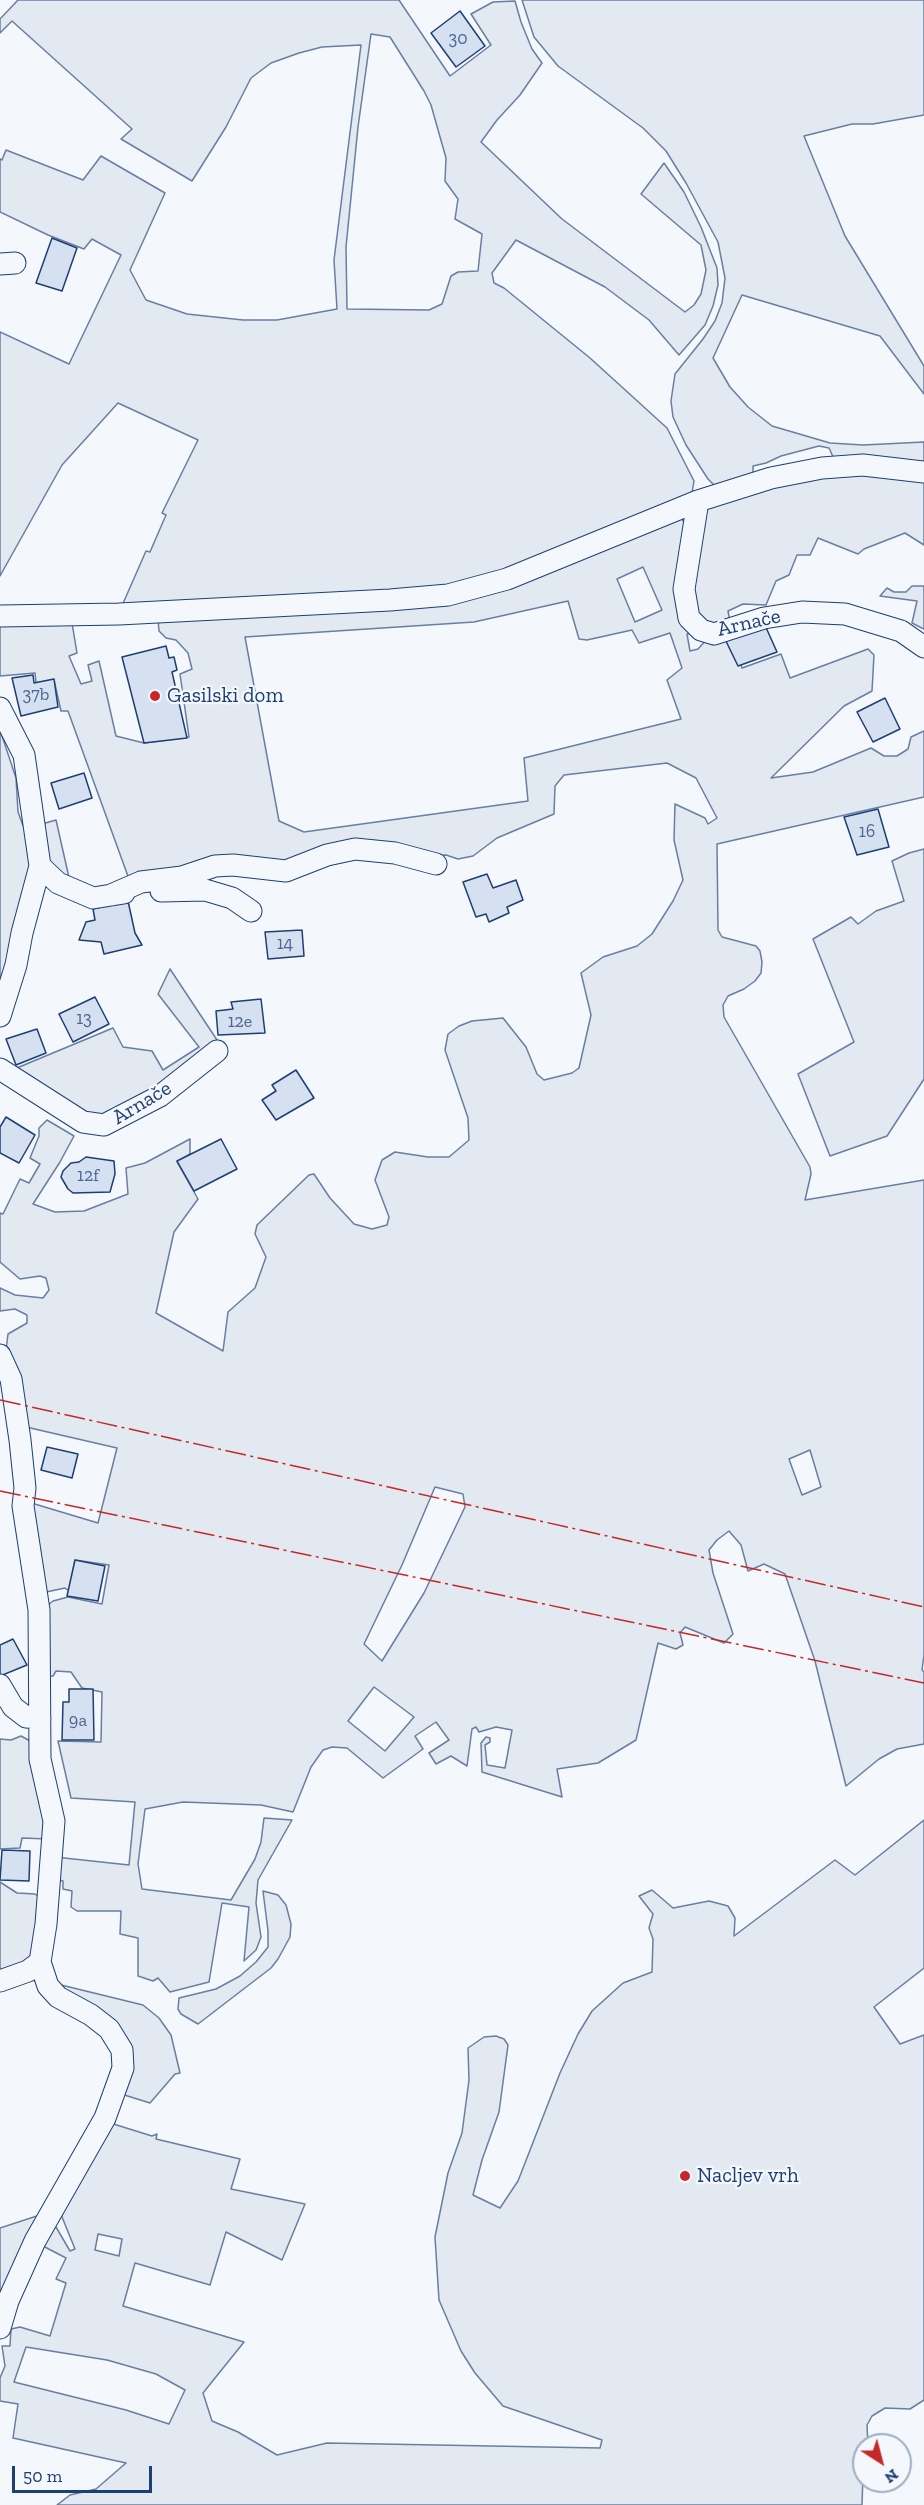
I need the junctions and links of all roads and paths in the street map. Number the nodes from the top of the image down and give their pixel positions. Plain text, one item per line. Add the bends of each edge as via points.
1 (924, 472) edge
2 (698, 501) junction
3 (0, 616) edge
4 (924, 647) edge
5 (0, 708) edge
6 (436, 864) dead end
7 (40, 866) junction
8 (111, 895) junction
9 (251, 911) dead end
10 (0, 1016) edge
11 (217, 1051) dead end
12 (0, 1070) edge
13 (0, 1355) edge
14 (0, 1685) edge
15 (40, 1718) junction
16 (40, 1962) junction
17 (0, 1982) edge
18 (0, 2328) edge

1 - 2 street via 863,465 822,468 771,478
2 - 3 street via 507,579 448,595 119,614
2 - 4 street, Arnače via 684,589 689,618 701,630 714,634 764,618 802,612 844,614 901,631
5 - 7 street via 24,755
6 - 8 street via 395,853 355,849 286,871 215,866 182,877 141,882
7 - 8 street via 58,883 93,898
7 - 10 street
8 - 9 street via 205,890 232,898
11 - 12 street, Arnače via 160,1096 104,1125 83,1122
13 - 15 street via 11,1379 24,1479 23,1506 39,1610
14 - 15 street via 13,1707 26,1717
15 - 16 street via 40,1759 54,1821
16 - 17 street
16 - 18 street via 48,1986 58,1997 109,2029 122,2050 123,2068 105,2118 35,2241

